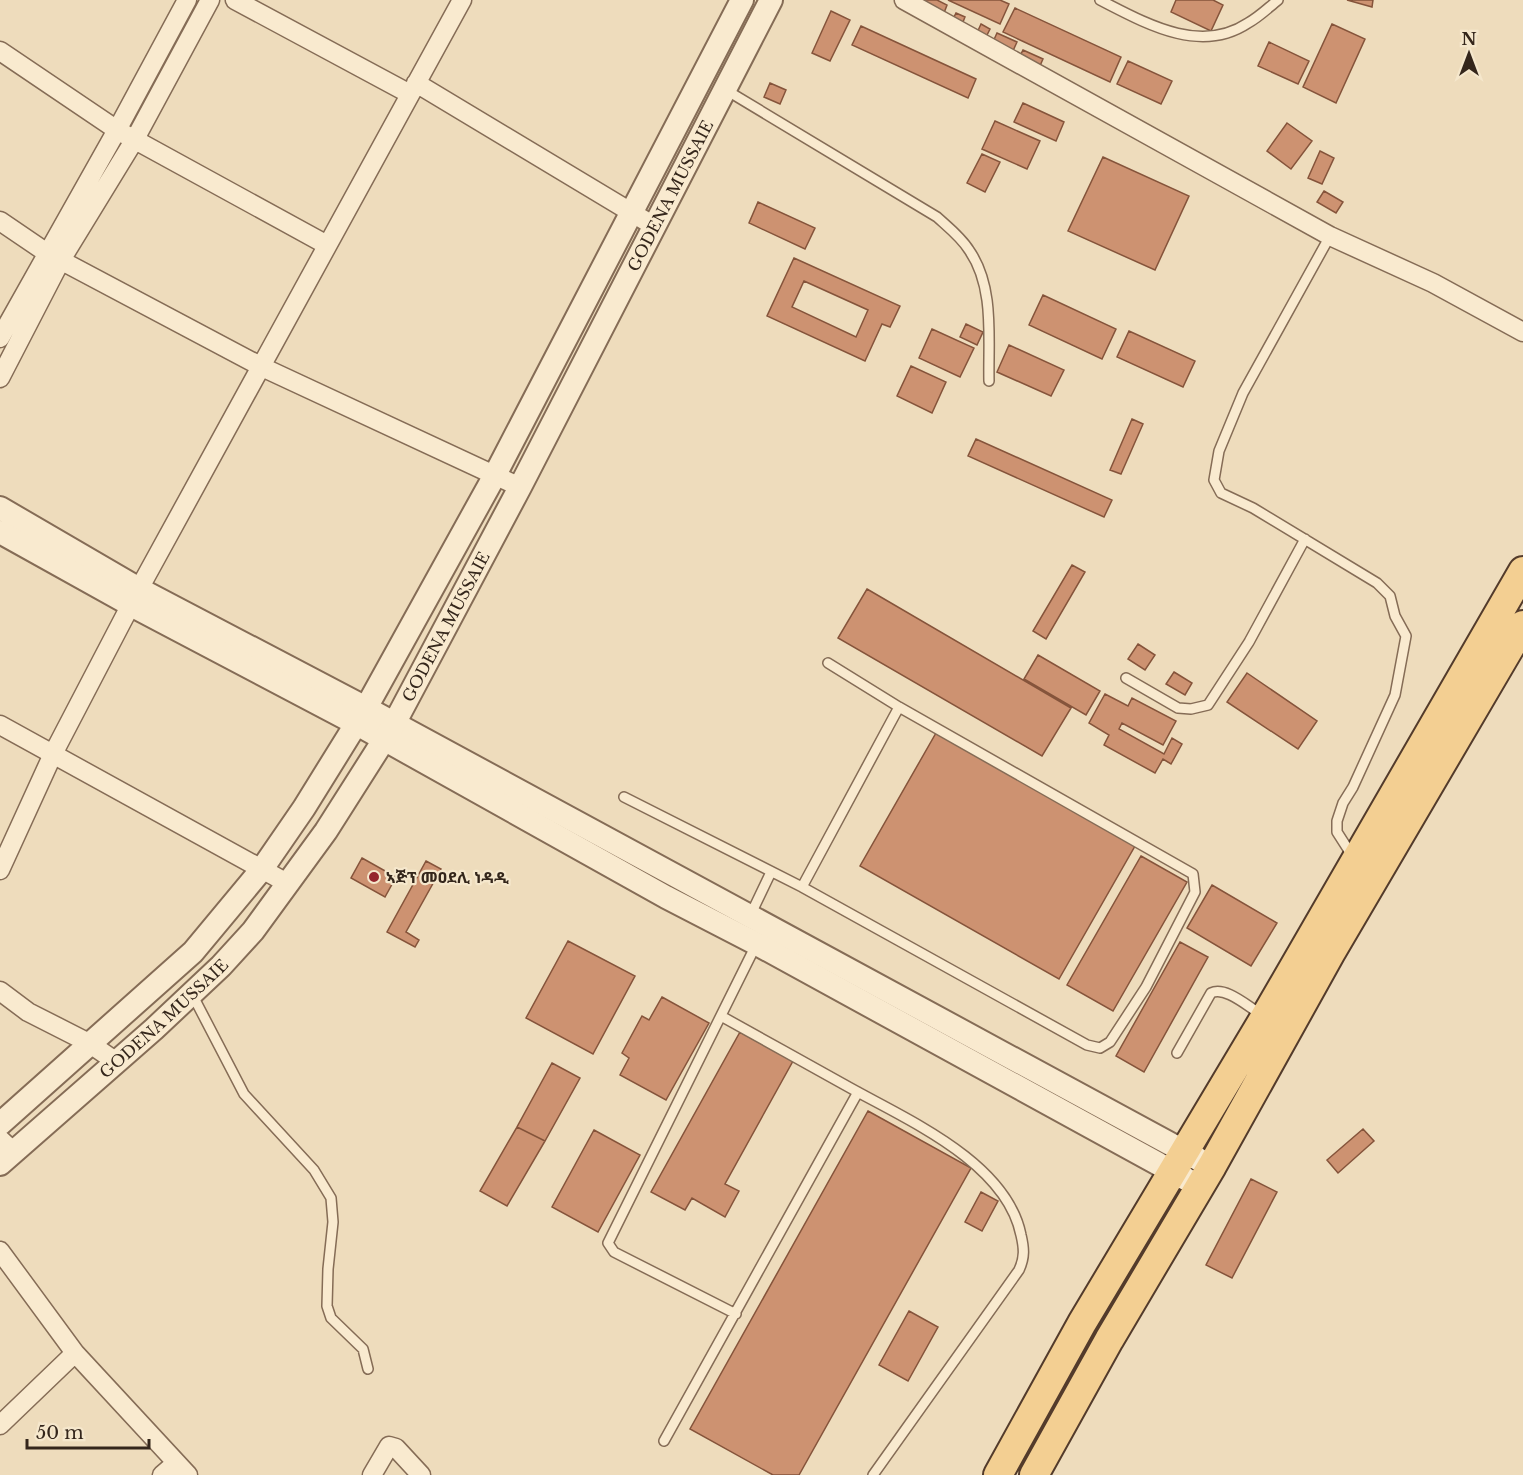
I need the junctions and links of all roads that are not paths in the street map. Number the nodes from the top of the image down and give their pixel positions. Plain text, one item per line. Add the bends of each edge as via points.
1 (187, 0) edge
2 (210, 0) edge
3 (235, 0) edge
4 (462, 0) edge
5 (742, 0) edge
6 (771, 0) edge
7 (904, 0) edge
8 (1100, 0) edge
9 (1278, 0) edge
10 (0, 51) edge
11 (413, 89) junction
12 (726, 90) junction
13 (117, 130) junction
14 (135, 139) junction
15 (631, 212) junction
16 (0, 221) edge
17 (654, 226) junction
18 (1330, 236) junction
19 (327, 245) junction
20 (54, 257) junction
21 (1523, 332) edge
22 (0, 338) edge
23 (3, 366) edge
24 (262, 367) junction
25 (989, 381) dead end
26 (495, 475) junction
27 (520, 487) junction
28 (0, 508) edge
29 (0, 532) edge
30 (1305, 539) junction
31 (1522, 576) edge
32 (135, 597) junction
33 (1523, 625) edge
34 (828, 663) dead end
35 (1126, 678) dead end
36 (899, 707) junction
37 (361, 715) junction
38 (0, 725) edge
39 (389, 733) junction
40 (53, 754) junction
41 (624, 797) dead end
42 (1355, 861) junction
43 (262, 869) junction
44 (0, 870) edge
45 (771, 872) junction
46 (287, 884) junction
47 (802, 887) junction
48 (753, 930) junction
49 (1320, 948) junction
50 (0, 991) edge
51 (192, 994) junction
52 (721, 1016) junction
53 (1265, 1017) junction
54 (89, 1042) junction
55 (1177, 1053) dead end
56 (116, 1061) junction
57 (858, 1092) junction
58 (0, 1124) edge
59 (5, 1152) edge
60 (1180, 1163) junction
61 (1206, 1176) junction
62 (0, 1251) edge
63 (736, 1314) junction
64 (1082, 1323) junction
65 (1109, 1340) junction
66 (75, 1353) junction
67 (368, 1369) dead end
68 (0, 1425) edge
69 (664, 1442) dead end
70 (175, 1471) edge
71 (372, 1475) edge
72 (421, 1475) edge
73 (873, 1475) edge
74 (998, 1475) edge
75 (1034, 1475) edge

1 - 13 street
2 - 14 street
3 - 11 street
4 - 11 street
5 - 15 street, GODENA MUSSAIE
6 - 12 street, GODENA MUSSAIE
7 - 18 street
8 - 9 lane via 1147,24 1198,36 1215,36 1248,24
10 - 13 street
11 - 15 street
11 - 19 street
12 - 17 street, GODENA MUSSAIE
12 - 25 lane via 937,217 962,241 982,274 987,304
13 - 14 street
13 - 20 street
14 - 19 street
14 - 20 street
15 - 17 street
15 - 26 street, GODENA MUSSAIE
16 - 20 street
17 - 27 street, GODENA MUSSAIE
18 - 21 street via 1433,283
18 - 30 lane via 1243,393 1219,452 1214,480 1221,493
19 - 24 street
20 - 22 street
20 - 23 street
20 - 24 street
24 - 26 street
24 - 32 street
26 - 27 street
26 - 37 street, GODENA MUSSAIE
27 - 39 street, GODENA MUSSAIE
28 - 32 street
29 - 32 street
30 - 35 lane via 1249,642 1208,705 1178,708
30 - 42 lane via 1377,583 1390,596 1406,636 1395,695 1336,821 1337,832
31 - 42 main road
32 - 37 street
32 - 40 street
33 - 49 main road
34 - 36 lane
36 - 47 lane
36 - 47 lane via 1193,874 1195,892 1146,987 1110,1042 1101,1048 1087,1045
37 - 39 street
37 - 43 street, GODENA MUSSAIE
38 - 40 street
39 - 46 street, GODENA MUSSAIE
39 - 48 street via 666,897
40 - 43 street
40 - 44 street
41 - 45 lane
42 - 49 main road
43 - 46 street
43 - 54 street, GODENA MUSSAIE via 193,952
45 - 47 lane
45 - 48 lane
46 - 51 street, GODENA MUSSAIE via 253,931
48 - 52 lane
48 - 60 street
49 - 53 main road
49 - 61 main road
50 - 54 street via 28,1012
51 - 56 street, GODENA MUSSAIE
51 - 67 lane via 244,1094 314,1170 331,1198 327,1306 331,1318 363,1349
52 - 57 lane
52 - 63 lane via 608,1243 614,1252
53 - 55 lane via 1223,991 1215,991
53 - 60 main road
54 - 56 street
54 - 58 street, GODENA MUSSAIE
56 - 59 street, GODENA MUSSAIE
57 - 63 lane
57 - 73 lane via 942,1139 988,1177 1013,1210 1025,1252 1019,1270
60 - 61 street
60 - 64 main road
61 - 65 main road
62 - 66 street
63 - 69 lane
64 - 65 main road
64 - 74 main road
65 - 75 main road
66 - 68 street
66 - 70 street
71 - 72 street via 389,1446 396,1448

